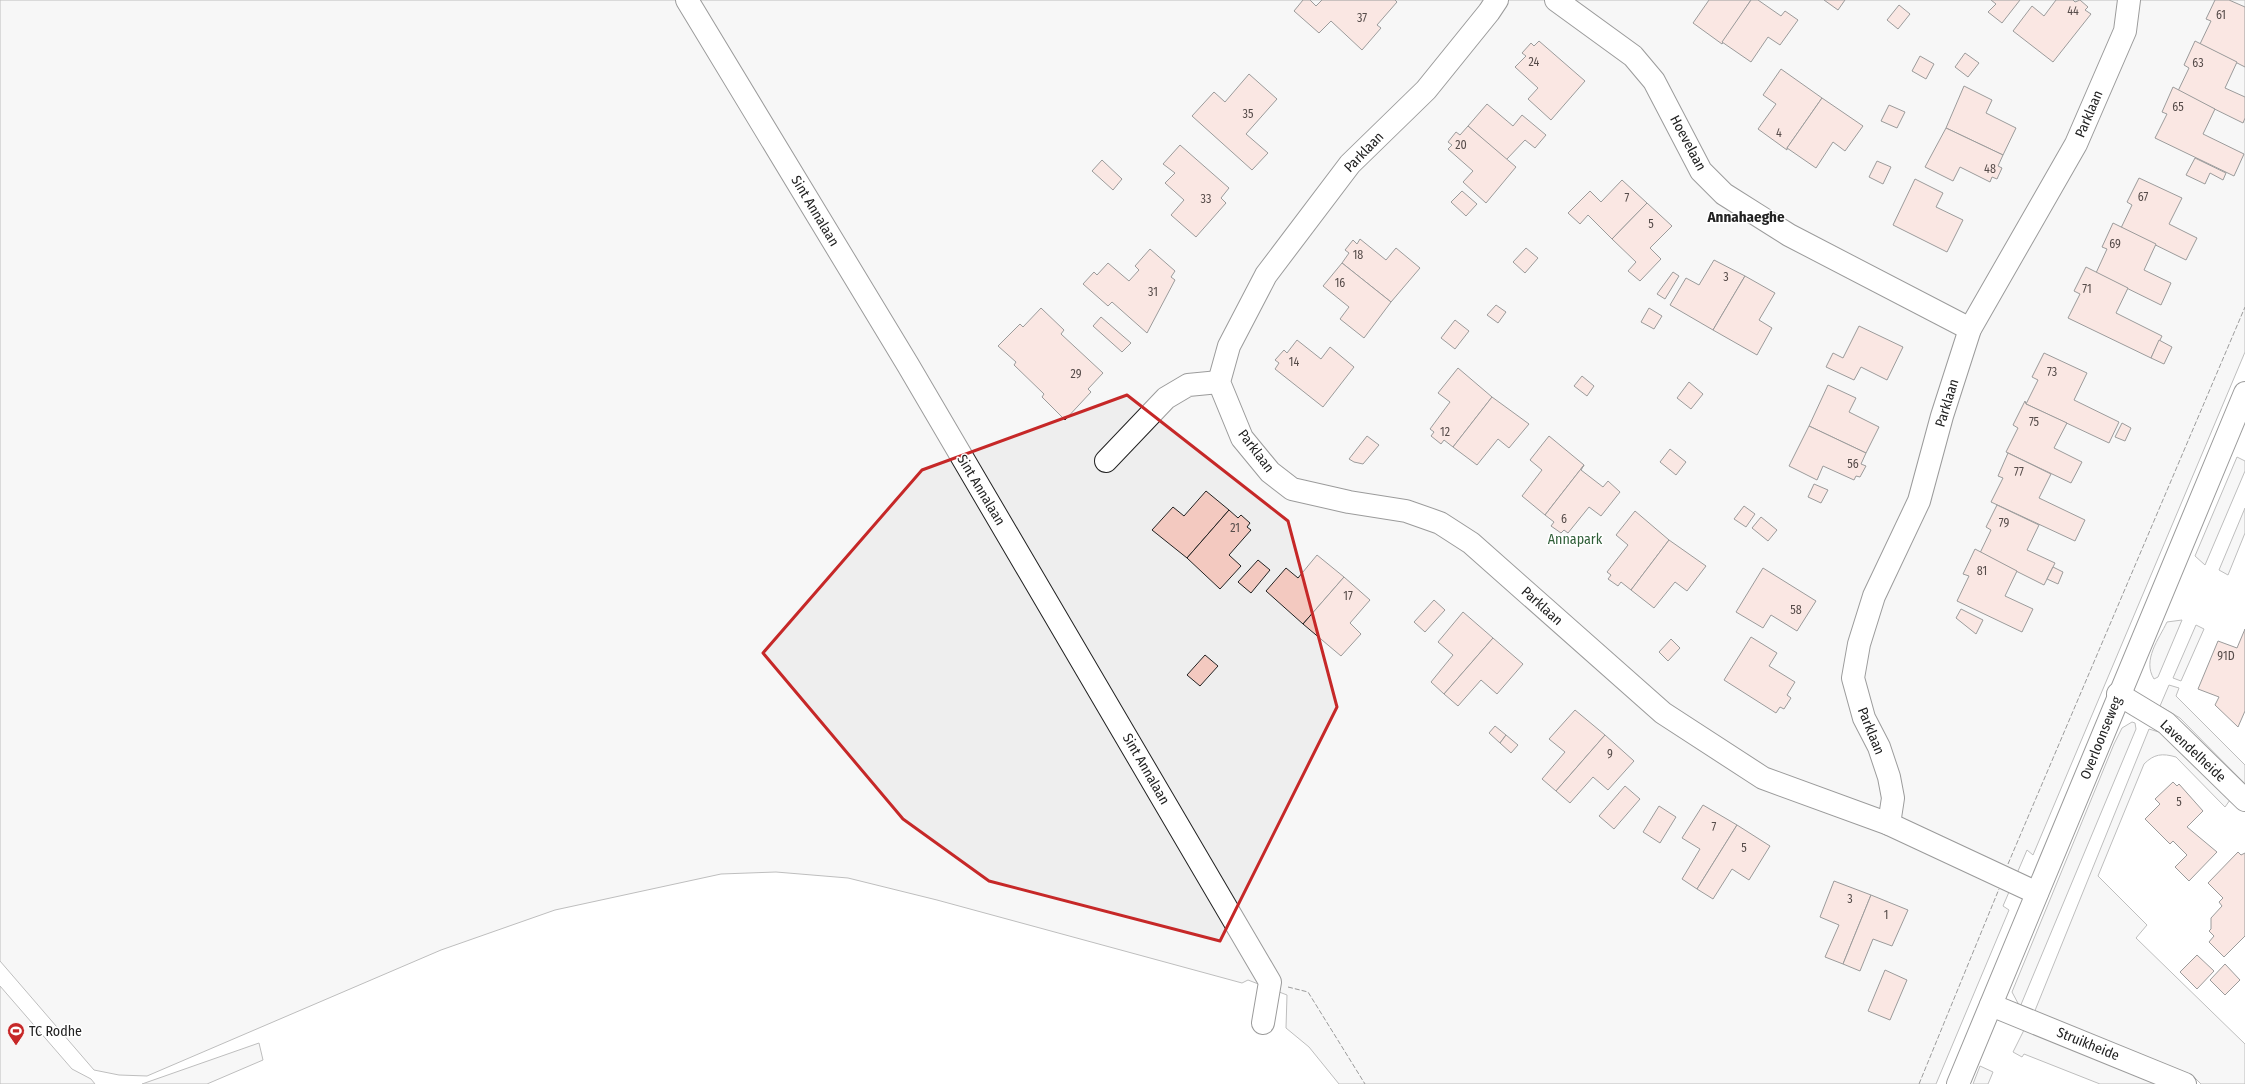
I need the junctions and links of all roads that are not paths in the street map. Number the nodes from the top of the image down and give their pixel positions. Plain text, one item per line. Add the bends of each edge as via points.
1 (687, 0) edge
2 (1497, 0) edge
3 (1556, 0) edge
4 (2130, 0) edge
5 (1970, 329) junction
6 (1219, 382) junction
7 (2245, 393) edge
8 (1106, 461) dead end
9 (2118, 694) junction
10 (2245, 800) edge
11 (1889, 824) junction
12 (2037, 893) junction
13 (1991, 1005) junction
14 (1264, 1023) dead end
15 (1958, 1084) edge
16 (2185, 1084) edge

1 - 14 street, Sint Annalaan via 920,386 1270,982
2 - 6 street, Parklaan via 1426,90 1350,164 1266,275 1229,346
3 - 5 street, Hoevelaan via 1633,56 1654,81 1701,171 1724,194 1789,235
4 - 5 street, Parklaan via 2125,31 2076,144
5 - 11 street, Parklaan via 1942,416 1919,501 1874,596 1859,644 1853,678 1864,718 1879,748 1889,777 1893,798
6 - 8 street via 1188,385 1166,398
6 - 11 street, Parklaan via 1242,438 1270,472 1292,489 1406,511 1440,523 1471,543 1662,713 1763,778
7 - 9 street, Overloonseweg
9 - 10 street, Lavendelheide via 2166,723
9 - 12 street, Overloonseweg
11 - 12 street, Parklaan
12 - 13 street, Overloonseweg
13 - 15 street, Overloonseweg
13 - 16 street, Struikheide

